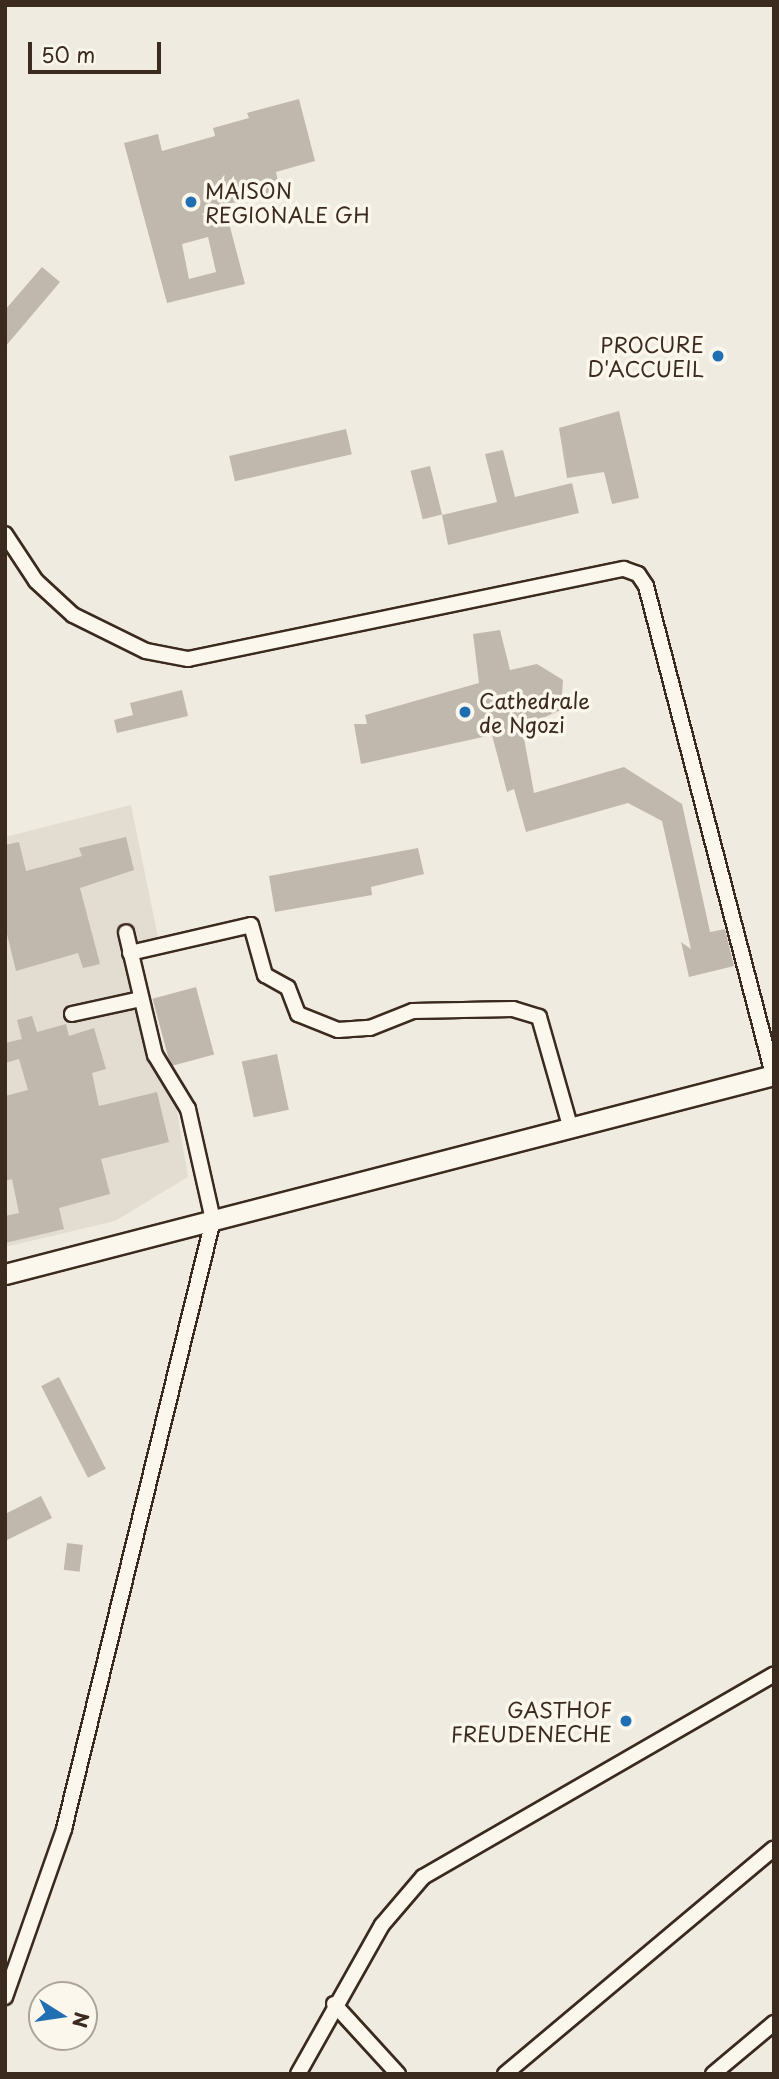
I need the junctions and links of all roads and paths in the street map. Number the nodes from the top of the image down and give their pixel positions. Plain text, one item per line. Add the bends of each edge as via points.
1 (5, 534) edge
2 (126, 933) dead end
3 (131, 953) junction
4 (141, 999) junction
5 (72, 1014) dead end
6 (774, 1076) edge
7 (570, 1126) junction
8 (213, 1220) junction
9 (5, 1274) edge
10 (774, 1674) edge
11 (774, 1848) edge
12 (5, 1997) edge
13 (334, 2004) junction
14 (774, 2023) edge
15 (298, 2074) edge
16 (398, 2074) edge
17 (505, 2074) edge
18 (713, 2074) edge

1 - 6 street via 36,581 73,614 146,652 188,659 624,569 638,574 646,586
2 - 3 street
3 - 4 street
3 - 7 street via 251,925 265,975 288,988 298,1014 338,1030 370,1028 413,1011 513,1009 540,1017
4 - 5 street
4 - 8 street via 155,1055 188,1109
6 - 7 street
7 - 8 street
8 - 9 street
8 - 12 street via 74,1790
10 - 13 street via 423,1877 382,1925
11 - 17 street
13 - 15 street
13 - 16 street
14 - 18 street

